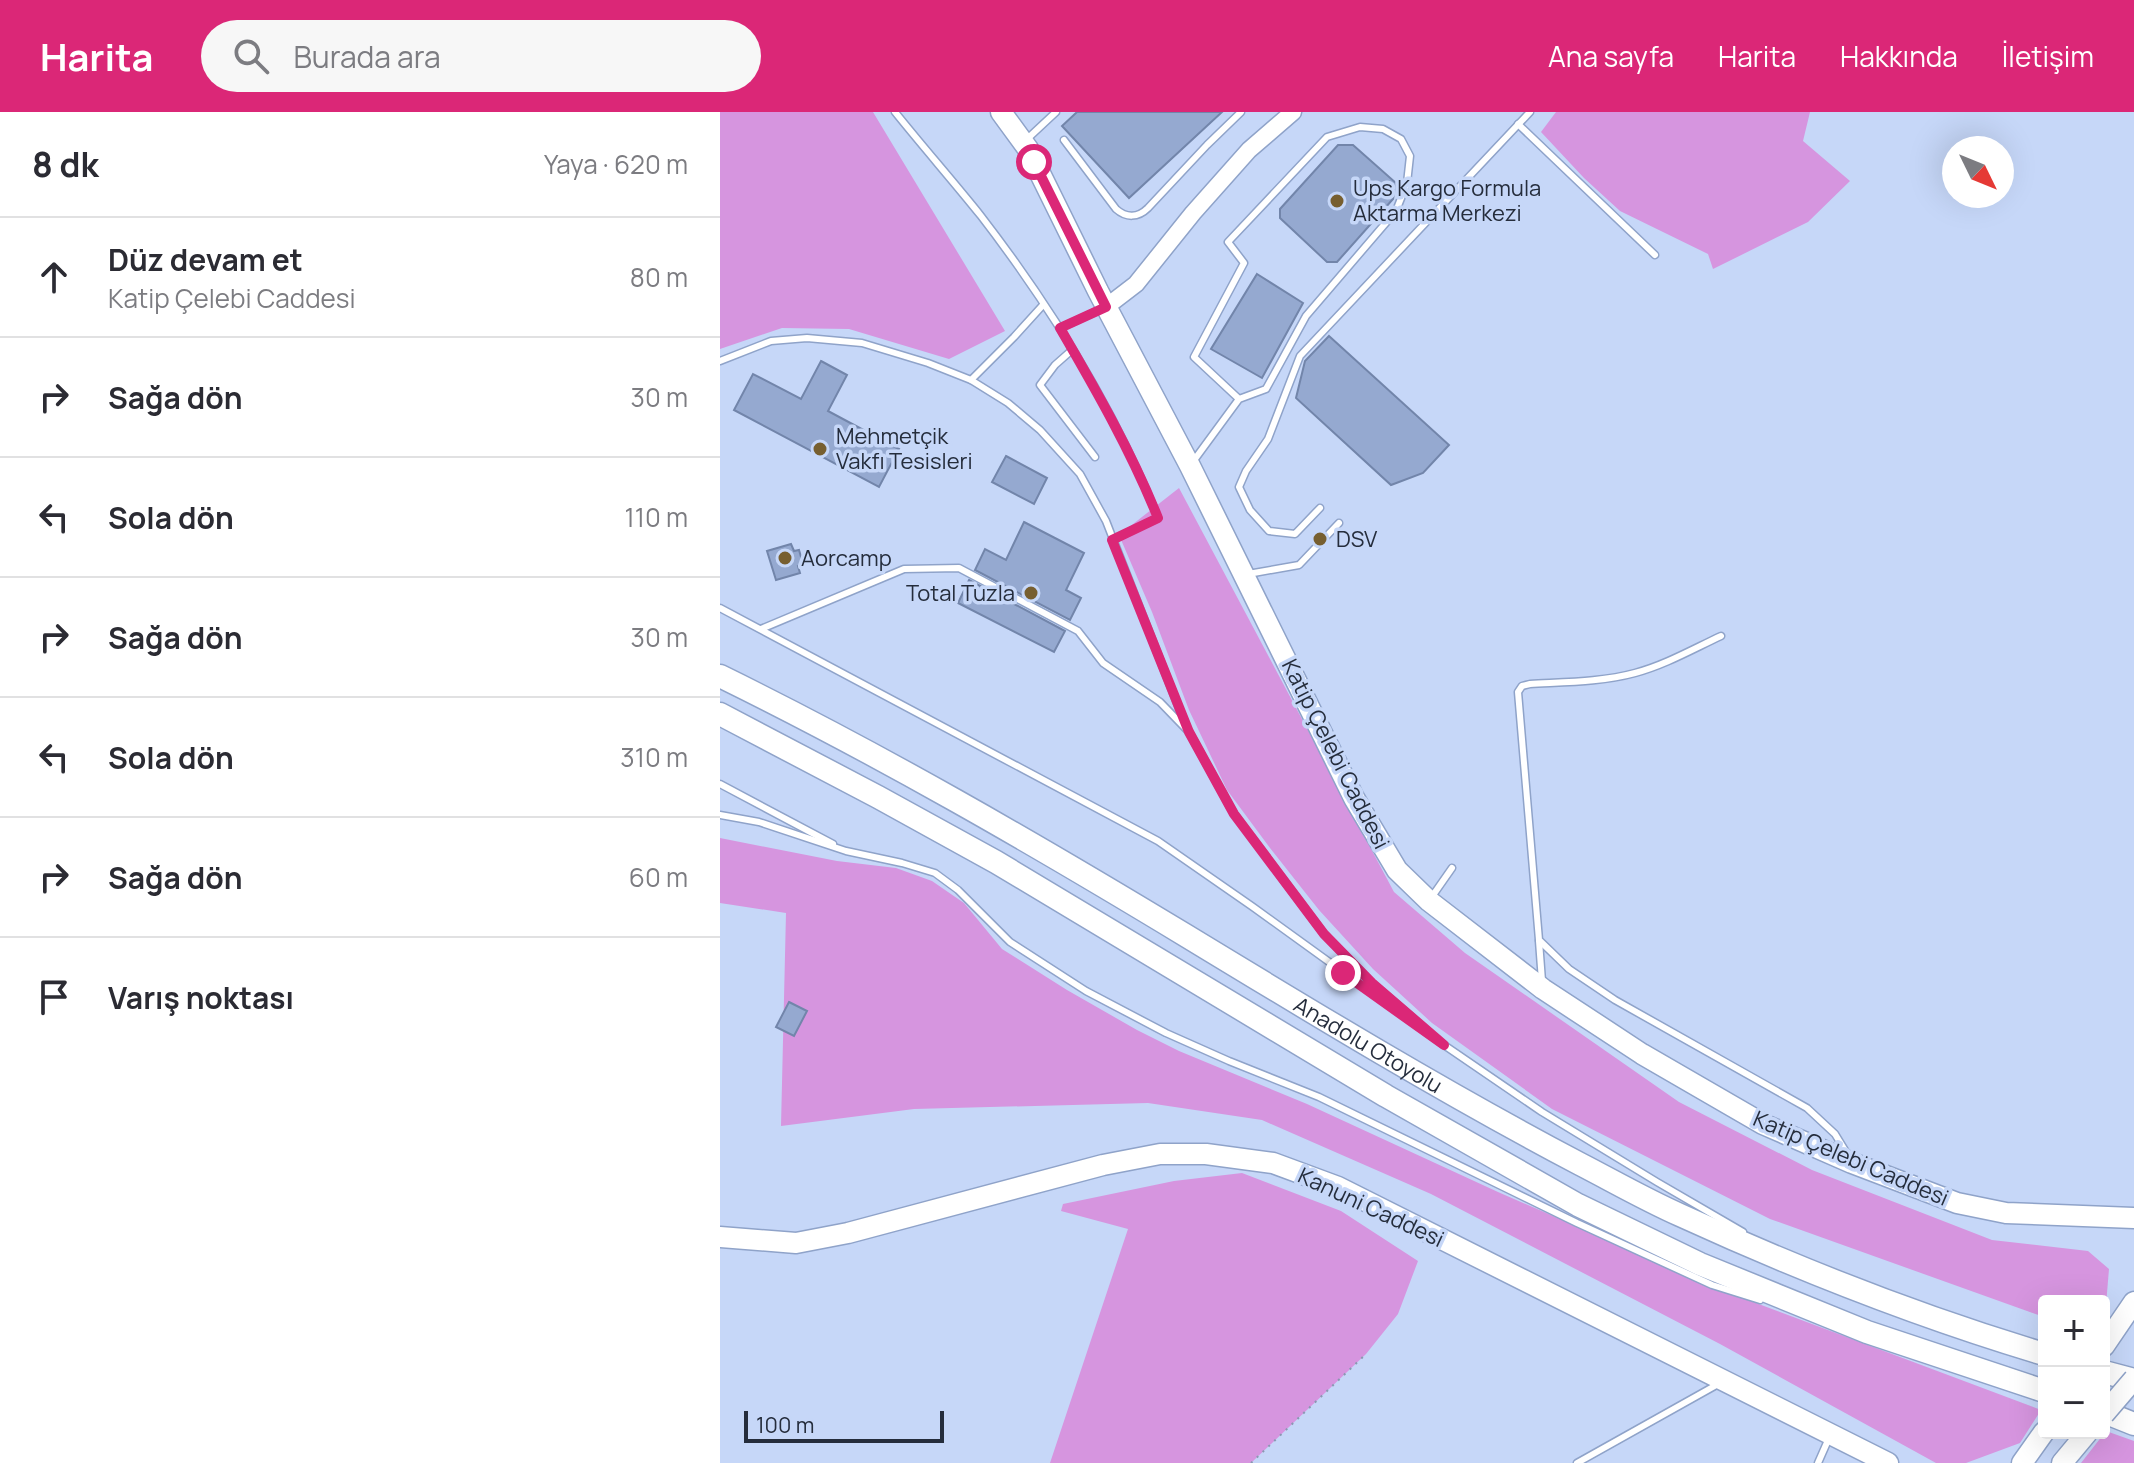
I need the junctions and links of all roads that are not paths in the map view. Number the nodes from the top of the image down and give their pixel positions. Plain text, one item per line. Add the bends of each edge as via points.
1 (895, 112) edge
2 (1001, 112) edge
3 (1056, 112) edge
4 (1241, 112) edge
5 (1293, 112) edge
6 (1530, 112) edge
7 (1518, 124) junction
8 (1064, 140) dead end
9 (1024, 143) junction
10 (1655, 255) dead end
11 (1043, 305) junction
12 (1106, 307) junction
13 (1060, 328) junction
14 (1072, 350) junction
15 (720, 361) edge
16 (971, 380) junction
17 (1239, 399) junction
18 (1095, 457) dead end
19 (1190, 466) junction
20 (1320, 508) dead end
21 (1339, 523) dead end
22 (1112, 540) junction
23 (1245, 575) junction
24 (720, 608) edge
25 (761, 629) junction
26 (1721, 636) dead end
27 (720, 676) edge
28 (720, 714) edge
29 (1189, 732) junction
30 (720, 784) edge
31 (720, 815) edge
32 (846, 851) junction
33 (1452, 868) dead end
34 (1429, 901) junction
35 (1539, 940) junction
36 (1543, 989) junction
37 (1444, 1045) junction
38 (1852, 1163) junction
39 (2134, 1218) edge
40 (1749, 1235) dead end
41 (720, 1237) edge
42 (1762, 1243) dead end
43 (1815, 1273) junction
44 (1769, 1302) dead end
45 (2134, 1302) edge
46 (1783, 1306) dead end
47 (1867, 1332) junction
48 (2110, 1338) edge
49 (2038, 1352) edge
50 (2110, 1374) edge
51 (2134, 1380) edge
52 (1723, 1382) junction
53 (2038, 1389) edge
54 (2110, 1406) edge
55 (2110, 1413) edge
56 (2110, 1414) edge
57 (2134, 1416) edge
58 (2134, 1424) edge
59 (1830, 1435) junction
60 (2039, 1439) edge
61 (2082, 1439) edge
62 (1577, 1463) edge
63 (1818, 1463) edge
64 (1888, 1463) edge
65 (2022, 1463) edge
66 (2062, 1463) edge

1 - 11 lane via 982,217
2 - 9 main road, Katip Çelebi Caddesi
3 - 9 lane
4 - 8 lane via 1138,215 1116,209
5 - 12 street via 1249,150 1136,284
6 - 7 lane
7 - 10 lane
7 - 20 lane via 1300,356 1268,439 1239,487 1269,531 1295,534
9 - 12 main road, Katip Çelebi Caddesi
11 - 13 lane
11 - 16 lane
12 - 13 lane
12 - 19 main road, Katip Çelebi Caddesi
13 - 14 lane
14 - 18 lane via 1040,385
14 - 22 lane via 1110,414 1158,518
15 - 16 lane via 771,341 807,338 862,343
16 - 22 lane via 1040,430 1080,474
17 - 17 lane via 1194,357 1244,263 1228,242 1327,137 1360,127 1383,129 1401,139 1410,156 1396,211 1306,316 1266,389
17 - 19 lane
19 - 23 main road, Katip Çelebi Caddesi
21 - 23 lane via 1299,565
22 - 29 lane
23 - 34 main road, Katip Çelebi Caddesi via 1354,798 1397,870
24 - 25 lane
25 - 29 lane via 904,569 959,568 1078,631 1103,663 1160,702
25 - 37 lane via 1158,841
26 - 35 lane via 1633,674 1530,684 1518,692
27 - 43 highway, Anadolu Otoyolu via 1003,827 1490,1117 1678,1214
28 - 47 highway, Anadolu Otoyolu via 996,862 1578,1205 1700,1264
29 - 37 lane via 1234,814 1324,934
30 - 32 lane
31 - 32 lane
32 - 44 lane via 935,873 1010,942 1086,991 1166,1033 1319,1097 1712,1285
33 - 34 lane
34 - 36 main road, Katip Çelebi Caddesi
35 - 36 lane
35 - 38 lane via 1569,969 1615,1000 1807,1108 1835,1134
36 - 38 main road, Katip Çelebi Caddesi via 1763,1124
37 - 40 lane via 1542,1112
38 - 39 main road, Katip Çelebi Caddesi via 1957,1203 2006,1213
41 - 52 main road, Kanuni Caddesi via 796,1243 1160,1154 1273,1163 1338,1187
42 - 43 lane
43 - 49 highway, Anadolu Otoyolu
45 - 48 main road
46 - 47 lane
47 - 53 highway, Anadolu Otoyolu
50 - 51 highway
51 - 54 main road, bridge
52 - 59 main road, Kanuni Caddesi
52 - 62 lane
55 - 57 highway
56 - 58 highway
59 - 63 lane
59 - 64 main road, Kanuni Caddesi
60 - 65 main road
61 - 66 main road

